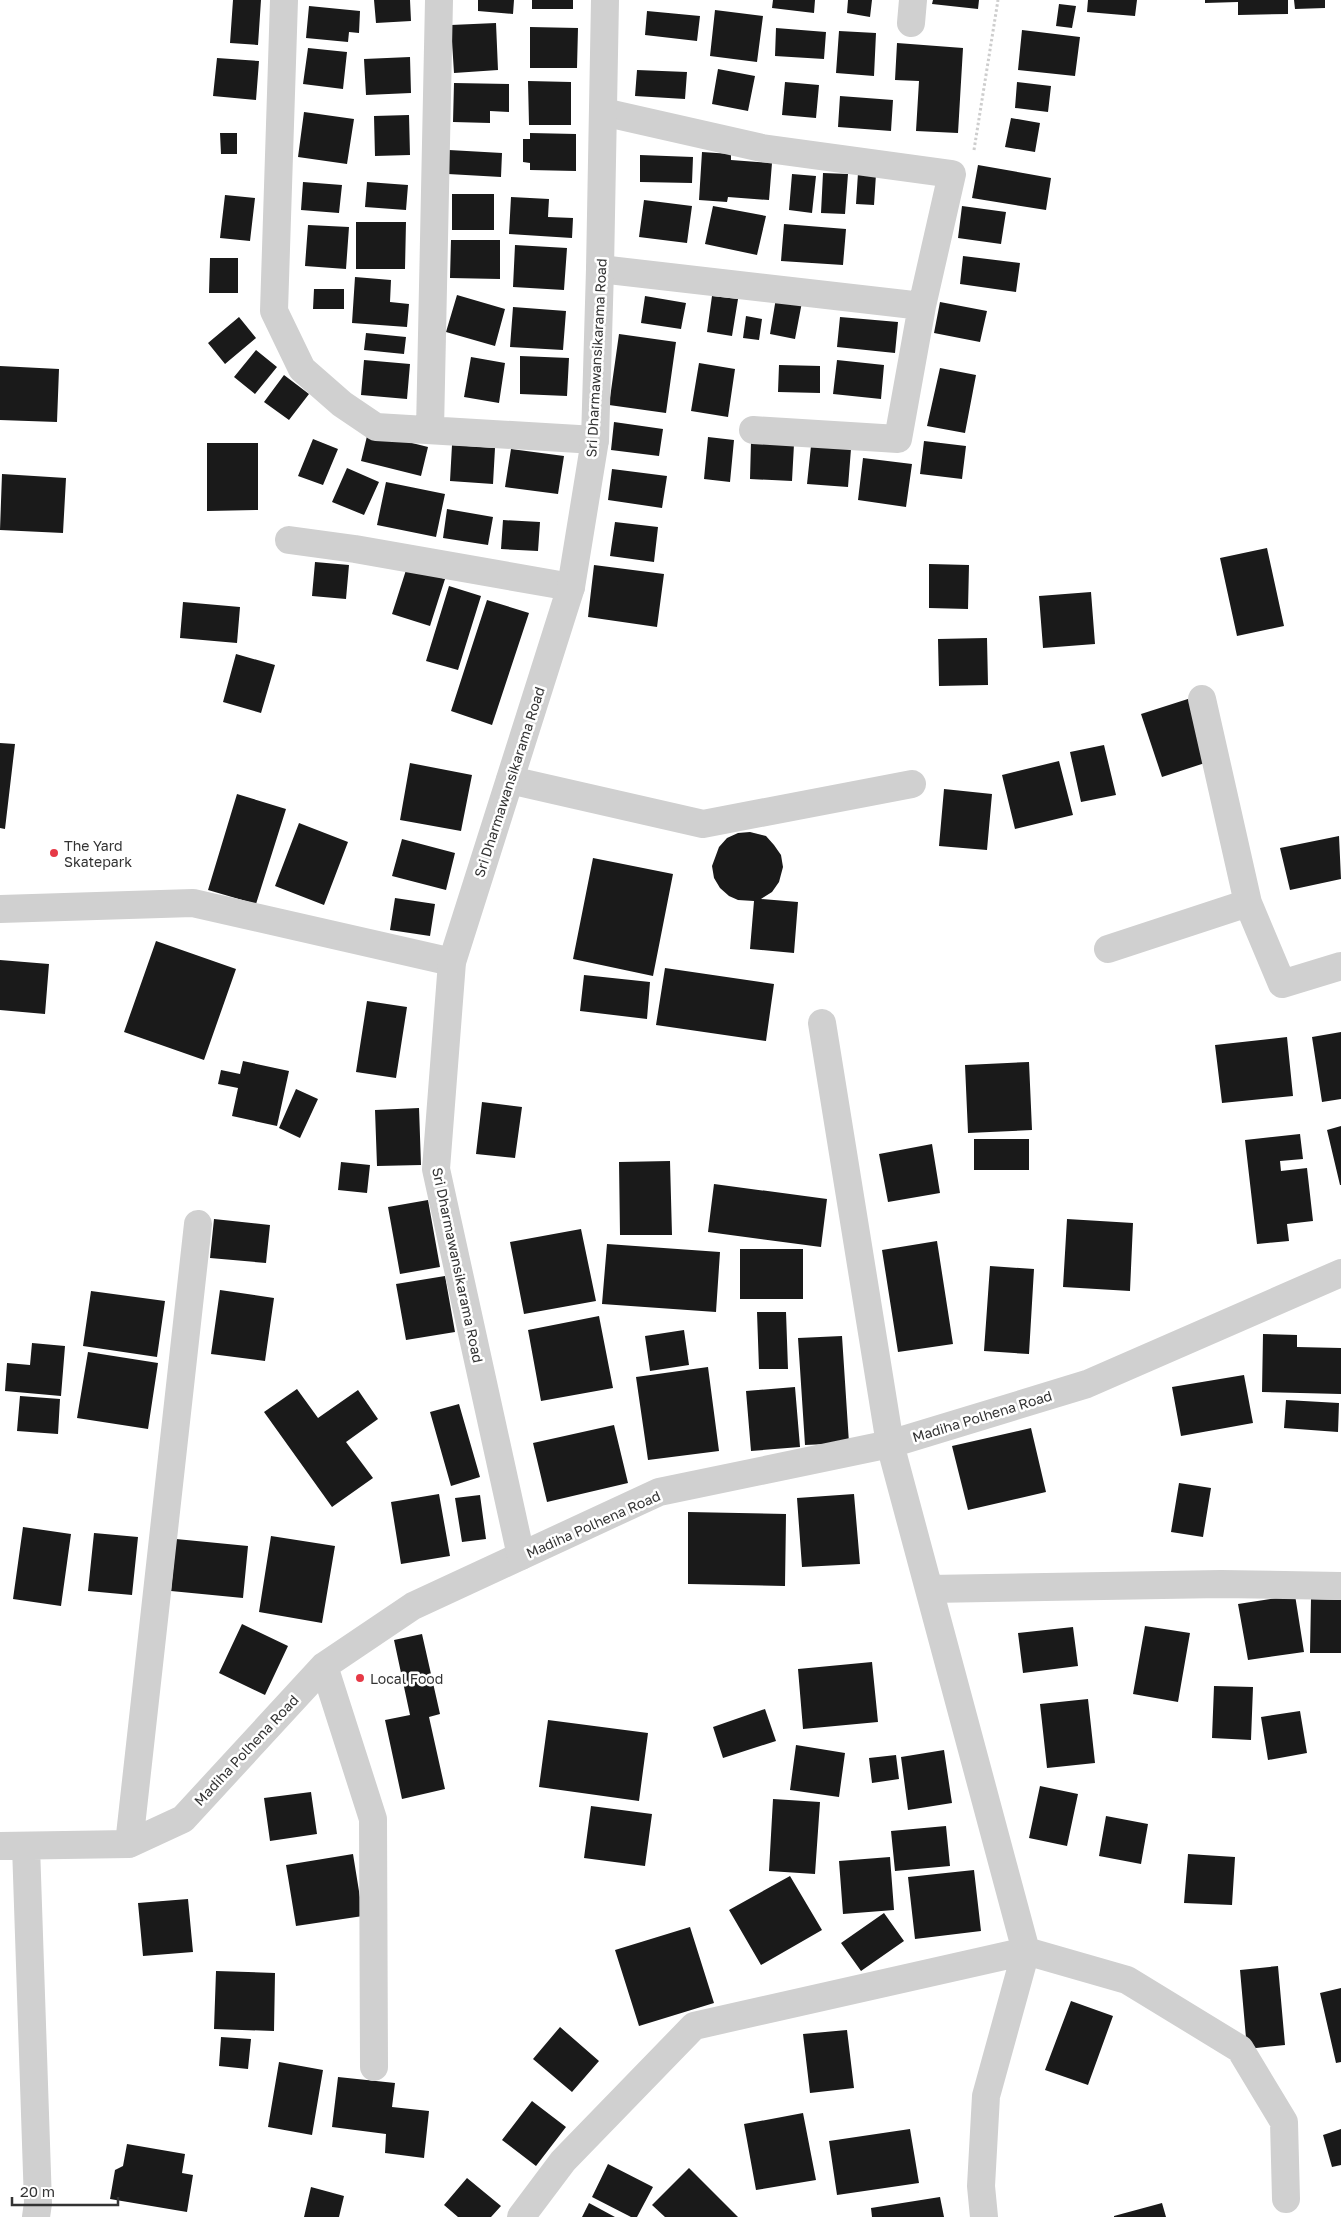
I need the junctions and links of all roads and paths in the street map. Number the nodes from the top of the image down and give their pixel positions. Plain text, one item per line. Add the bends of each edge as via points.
1 (284, 0) edge
2 (439, 0) edge
3 (605, 0) edge
4 (998, 0) edge
5 (603, 112) junction
6 (952, 174) junction
7 (600, 269) junction
8 (922, 306) junction
9 (430, 430) junction
10 (753, 430) dead end
11 (595, 440) junction
12 (289, 540) dead end
13 (571, 587) junction
14 (1202, 699) dead end
15 (510, 780) junction
16 (912, 784) dead end
17 (1248, 903) junction
18 (0, 909) edge
19 (1108, 949) dead end
20 (452, 962) junction
21 (1341, 966) edge
22 (822, 1023) dead end
23 (198, 1224) dead end
24 (1341, 1273) edge
25 (890, 1444) junction
26 (521, 1556) junction
27 (1341, 1586) edge
28 (929, 1589) junction
29 (324, 1666) junction
30 (129, 1844) junction
31 (13, 1846) edge
32 (1026, 1951) junction
33 (374, 2067) dead end
34 (1286, 2199) dead end
35 (36, 2217) edge
36 (521, 2217) edge
37 (984, 2217) edge

1 - 9 street via 274,311 302,369 342,404 376,427
2 - 9 street
3 - 5 street, Sri Dharmawansikarama Road
4 - 6 path via 972,163
5 - 6 street via 762,148
5 - 7 street, Sri Dharmawansikarama Road
6 - 8 street
7 - 8 street
7 - 11 street, Sri Dharmawansikarama Road
8 - 10 street via 898,439
9 - 11 street
11 - 13 street, Sri Dharmawansikarama Road
12 - 13 street
13 - 15 street, Sri Dharmawansikarama Road
14 - 17 street
15 - 16 street via 704,824
15 - 20 street, Sri Dharmawansikarama Road
17 - 19 street
17 - 21 street via 1282,984
18 - 20 street via 193,903
20 - 26 street, Sri Dharmawansikarama Road via 436,1169
22 - 25 street
23 - 30 street
24 - 25 street, Madiha Polhena Road via 1087,1384
25 - 26 street, Madiha Polhena Road via 659,1492
25 - 28 street
26 - 29 street, Madiha Polhena Road via 412,1606
27 - 28 street via 1221,1584
28 - 32 street
29 - 30 street, Madiha Polhena Road via 183,1819
29 - 33 street via 373,1819
30 - 31 street, Madiha Polhena Road
31 - 35 street via 38,2203
32 - 34 street via 1127,1980 1240,2049 1284,2122
32 - 36 street via 694,2026 563,2161
32 - 37 street via 986,2096 981,2186

